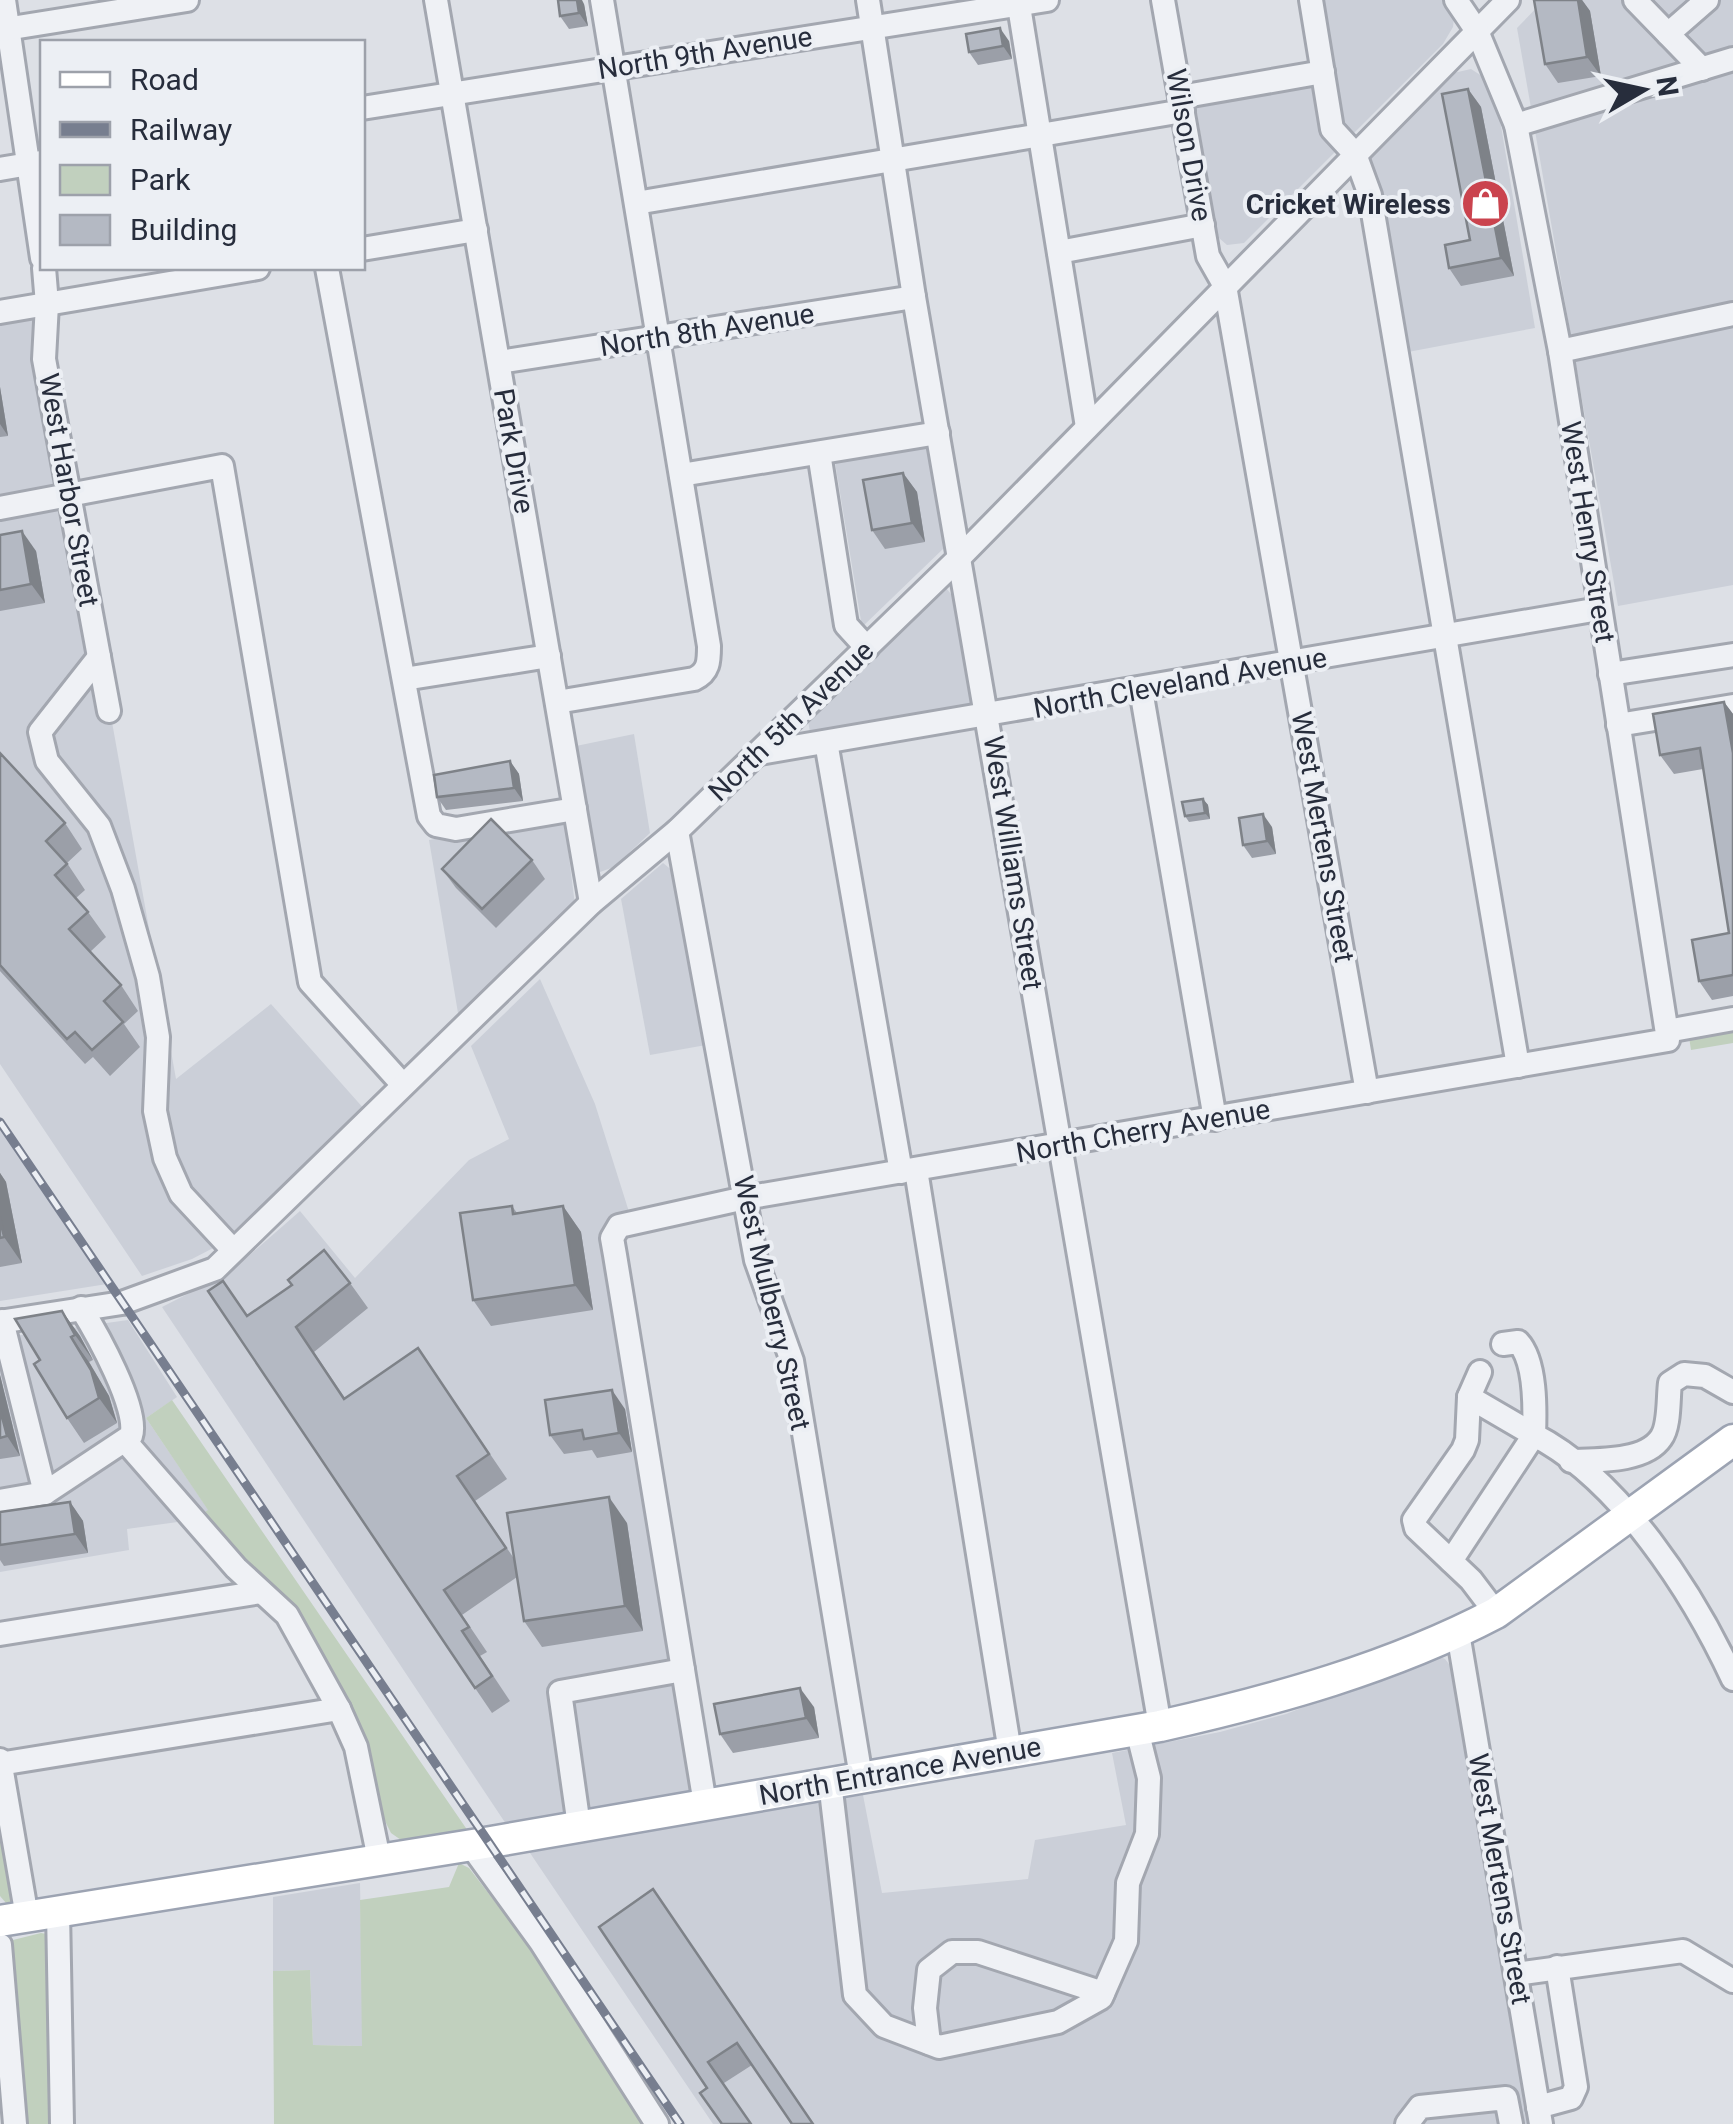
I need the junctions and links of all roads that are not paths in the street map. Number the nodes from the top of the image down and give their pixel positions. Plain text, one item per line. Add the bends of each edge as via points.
1 (4, 0) edge
2 (186, 0) edge
3 (436, 0) edge
4 (602, 0) edge
5 (868, 0) edge
6 (1047, 0) edge
7 (1164, 0) edge
8 (1311, 0) edge
9 (1456, 0) edge
10 (1508, 0) edge
11 (1635, 0) edge
12 (1707, 0) edge
13 (1018, 2) edge
14 (872, 26) junction
15 (4, 30) edge
16 (1477, 31) junction
17 (1668, 34) junction
18 (1733, 59) edge
19 (614, 67) junction
20 (1702, 69) junction
21 (1323, 72) junction
22 (451, 93) junction
23 (1182, 104) junction
24 (365, 107) edge
25 (1516, 124) junction
26 (1040, 135) junction
27 (1355, 154) junction
28 (893, 160) junction
29 (35, 163) edge
30 (0, 169) edge
31 (636, 203) junction
32 (1203, 225) junction
33 (476, 230) junction
34 (40, 231) edge
35 (365, 249) edge
36 (1059, 252) junction
37 (44, 270) edge
38 (246, 270) edge
39 (327, 270) edge
40 (1225, 286) junction
41 (914, 297) junction
42 (47, 304) junction
43 (0, 312) edge
44 (1733, 314) edge
45 (658, 337) junction
46 (1560, 351) junction
47 (499, 362) junction
48 (1088, 427) junction
49 (938, 433) junction
50 (818, 453) junction
51 (681, 475) junction
52 (70, 494) junction
53 (0, 508) edge
54 (960, 558) junction
55 (1600, 609) junction
56 (1444, 636) junction
57 (867, 648) junction
58 (1733, 655) edge
59 (549, 656) junction
60 (99, 657) junction
61 (1293, 664) junction
62 (1610, 674) junction
63 (404, 679) junction
64 (1141, 690) junction
65 (557, 702) junction
66 (1733, 706) edge
67 (109, 711) dead end
68 (989, 716) junction
69 (1618, 725) junction
70 (826, 742) junction
71 (759, 753) junction
72 (575, 808) junction
73 (676, 831) junction
74 (591, 902) junction
75 (1733, 1019) edge
76 (1668, 1036) junction
77 (1518, 1066) junction
78 (403, 1085) junction
79 (1367, 1092) junction
80 (1215, 1119) junction
81 (1058, 1146) junction
82 (908, 1171) junction
83 (745, 1198) junction
84 (234, 1250) junction
85 (81, 1308) junction
86 (1, 1322) edge
87 (1503, 1344) dead end
88 (1480, 1372) dead end
89 (1733, 1392) edge
90 (1469, 1397) junction
91 (1534, 1435) junction
92 (1733, 1440) edge
93 (126, 1442) junction
94 (1571, 1461) junction
95 (44, 1493) junction
96 (0, 1501) edge
97 (1632, 1514) junction
98 (1451, 1561) junction
99 (261, 1592) junction
100 (1496, 1614) junction
101 (1458, 1633) junction
102 (0, 1634) edge
103 (683, 1670) junction
104 (1733, 1679) edge
105 (339, 1709) junction
106 (1148, 1728) junction
107 (1010, 1752) junction
108 (0, 1763) edge
109 (861, 1777) junction
110 (830, 1782) junction
111 (705, 1804) junction
112 (579, 1826) junction
113 (470, 1844) junction
114 (379, 1860) junction
115 (58, 1911) junction
116 (14, 1919) edge
117 (0, 1945) edge
118 (1558, 1968) junction
119 (1516, 1974) junction
120 (1733, 1981) edge
121 (1104, 1992) junction
122 (929, 2043) junction
123 (1540, 2116) edge
124 (15, 2124) edge
125 (62, 2124) edge
126 (657, 2124) edge
127 (1407, 2124) edge
128 (1511, 2124) edge

1 - 15 street
2 - 15 street
3 - 22 street, Park Drive
4 - 19 street
5 - 14 street, West Williams Street
6 - 13 street, North 9th Avenue
7 - 23 street, Wilson Drive
8 - 21 street
9 - 16 street, West Henry Street
10 - 16 street, North 5th Avenue
11 - 17 street
12 - 17 street
13 - 14 street, North 9th Avenue
13 - 26 street
14 - 19 street, North 9th Avenue
14 - 28 street, West Williams Street
15 - 29 street
16 - 25 street, West Henry Street
16 - 27 street, North 5th Avenue
17 - 20 street
18 - 20 street
19 - 22 street, North 9th Avenue
19 - 31 street
20 - 25 street
21 - 23 street
21 - 27 street via 1332,129
22 - 24 street, North 9th Avenue
22 - 33 street, Park Drive
23 - 26 street
23 - 32 street, Wilson Drive
25 - 46 street, West Henry Street
26 - 28 street
26 - 36 street
27 - 40 street, North 5th Avenue
27 - 56 street via 1370,195
28 - 31 street
28 - 41 street, West Williams Street
29 - 30 street
29 - 34 street
31 - 45 street
32 - 36 street
32 - 40 street, Wilson Drive via 1208,256
33 - 35 street
33 - 47 street, Park Drive
36 - 48 street
37 - 42 street, West Harbor Street
38 - 42 street
39 - 63 street
40 - 48 street, North 5th Avenue
40 - 61 street, West Mertens Street
41 - 45 street, North 8th Avenue
41 - 49 street, West Williams Street
42 - 43 street
42 - 52 street, West Harbor Street via 44,359
44 - 46 street
45 - 47 street, North 8th Avenue
45 - 51 street
46 - 55 street, West Henry Street
47 - 59 street, Park Drive
48 - 54 street, North 5th Avenue
49 - 50 street
49 - 54 street, West Williams Street
50 - 51 street
50 - 57 street via 846,624
51 - 65 street via 710,646 703,675
52 - 53 street
52 - 60 street, West Harbor Street
52 - 78 street via 222,466 310,982
54 - 57 street, North 5th Avenue
54 - 68 street, West Williams Street
55 - 56 street, North Cleveland Avenue
55 - 62 street, West Henry Street
56 - 61 street, North Cleveland Avenue
56 - 77 street
57 - 71 street, North 5th Avenue
58 - 62 street
59 - 63 street
59 - 65 street, Park Drive
60 - 67 street, West Harbor Street
60 - 84 street via 40,732 47,761 99,826 123,889 158,1037 154,1111 164,1158 181,1194
61 - 64 street, North Cleveland Avenue
61 - 79 street, West Mertens Street
62 - 69 street, West Henry Street
63 - 72 street via 436,825 456,829
64 - 68 street, North Cleveland Avenue
64 - 80 street
65 - 72 street, Park Drive
66 - 69 street
68 - 70 street, North Cleveland Avenue
68 - 81 street, West Williams Street
69 - 76 street, West Henry Street
70 - 71 street, North Cleveland Avenue
70 - 82 street
71 - 73 street, North 5th Avenue
72 - 74 street, Park Drive
73 - 74 street, North 5th Avenue
73 - 83 street, West Mulberry Street
74 - 78 street, North 5th Avenue
75 - 76 street, North Cherry Avenue
76 - 77 street, North Cherry Avenue
77 - 79 street, North Cherry Avenue
78 - 84 street, North 5th Avenue
79 - 80 street, North Cherry Avenue
80 - 81 street, North Cherry Avenue
81 - 82 street, North Cherry Avenue
81 - 106 street, West Williams Street
82 - 83 street, North Cherry Avenue
82 - 107 street
83 - 103 street, North Cherry Avenue via 619,1226 612,1238
83 - 109 street, West Mulberry Street via 756,1260 792,1361
84 - 85 street, North 5th Avenue via 215,1268 122,1303
85 - 86 street, North 5th Avenue
85 - 93 street via 133,1419
86 - 95 street
87 - 91 street via 1518,1342 1525,1351
88 - 90 street
89 - 94 street via 1705,1376 1684,1374 1670,1383 1664,1436 1649,1450
90 - 91 street
90 - 98 street via 1463,1450 1414,1520
91 - 94 street
91 - 98 street
92 - 97 main road, North Entrance Avenue
93 - 95 street
93 - 99 street
94 - 97 street
95 - 96 street
97 - 100 main road, North Entrance Avenue
97 - 104 street via 1714,1638
98 - 100 street
99 - 102 street
99 - 105 street via 287,1615
100 - 101 main road, North Entrance Avenue
101 - 106 main road, North Entrance Avenue via 1250,1706
101 - 119 street, West Mertens Street
103 - 111 street
103 - 112 street via 560,1692
105 - 108 street
105 - 114 street via 356,1747
106 - 107 main road, North Entrance Avenue
106 - 121 street, West Williams Street via 1147,1834 1128,1883 1126,1941
107 - 109 main road, North Entrance Avenue
108 - 116 street
109 - 110 main road, North Entrance Avenue
110 - 111 main road, North Entrance Avenue
110 - 122 street via 855,1995 884,2026
111 - 112 main road, North Entrance Avenue
112 - 113 main road, North Entrance Avenue
113 - 114 main road, North Entrance Avenue
113 - 126 street
114 - 115 main road, North Entrance Avenue
115 - 116 main road, North Entrance Avenue
115 - 125 street
117 - 124 street
118 - 119 street
118 - 120 street via 1683,1951
118 - 123 street via 1576,2087 1572,2098
119 - 123 street, West Mertens Street
121 - 122 street via 1058,2022 939,2047
121 - 122 street via 978,1952 952,1952 929,1970
127 - 128 street via 1420,2107 1506,2098

